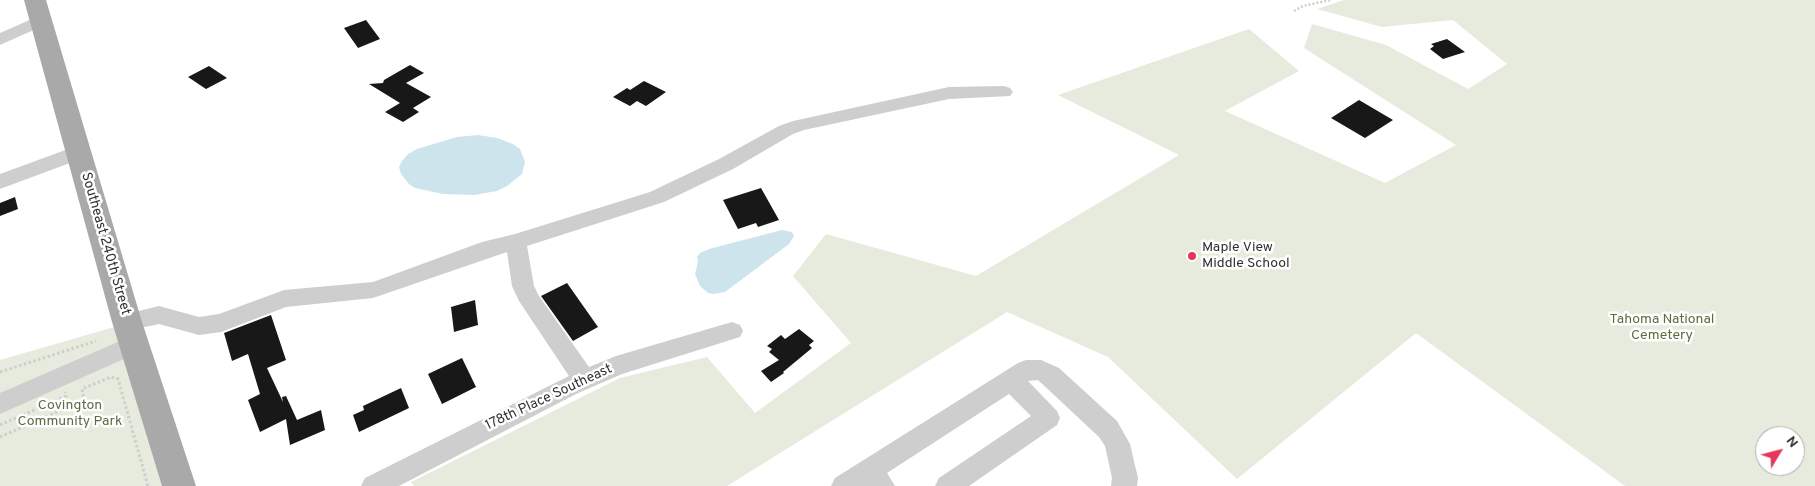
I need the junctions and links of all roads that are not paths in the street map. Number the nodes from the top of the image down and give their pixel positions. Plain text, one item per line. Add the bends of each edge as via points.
1 (38, 10) edge
2 (0, 40) edge
3 (1004, 92) dead end
4 (79, 152) junction
5 (0, 182) edge
6 (516, 242) junction
7 (732, 330) dead end
8 (131, 333) junction
9 (585, 380) junction
10 (1010, 380) junction
11 (0, 404) edge
12 (876, 478) edge
13 (179, 486) edge
14 (374, 486) edge
15 (844, 486) edge
16 (948, 486) edge
17 (1124, 486) edge

1 - 2 street
1 - 4 main road, Southeast 240th Street
3 - 6 street via 940,94 800,125 657,197
4 - 5 street
4 - 8 main road, Southeast 240th Street
6 - 8 street via 490,248 373,290 284,299 221,323 199,326 159,315
6 - 9 street via 530,301
7 - 9 street, 178th Place Southeast via 616,366
8 - 11 street
8 - 13 main road, Southeast 240th Street
9 - 14 street, 178th Place Southeast
10 - 12 street
10 - 16 street via 1048,418
10 - 17 street via 1026,370 1051,374 1108,429 1117,444
12 - 15 street

